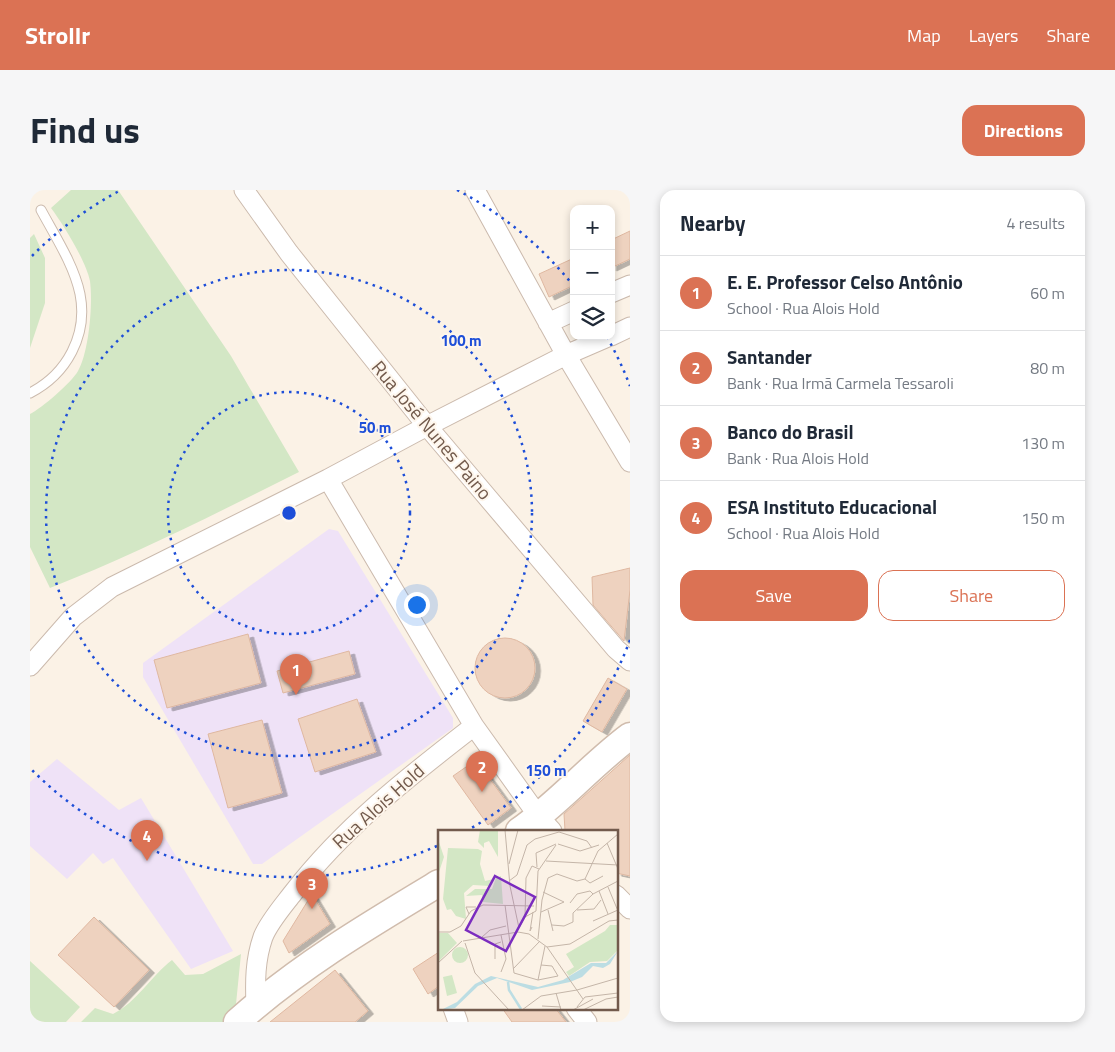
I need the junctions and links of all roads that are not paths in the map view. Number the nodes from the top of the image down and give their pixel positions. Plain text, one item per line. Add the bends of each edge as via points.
1 (244, 190) edge
2 (475, 190) edge
3 (41, 210) dead end
4 (630, 285) edge
5 (615, 291) edge
6 (570, 313) edge
7 (548, 322) junction
8 (630, 327) edge
9 (615, 334) edge
10 (601, 340) edge
11 (566, 356) junction
12 (30, 393) edge
13 (427, 426) junction
14 (630, 462) edge
15 (328, 479) junction
16 (32, 661) edge
17 (630, 661) edge
18 (474, 726) junction
19 (630, 736) edge
20 (537, 826) edge
21 (438, 885) edge
22 (618, 897) edge
23 (630, 909) edge
24 (578, 1010) edge
25 (247, 1014) edge
26 (587, 1022) edge

1 - 13 street, Rua José Nunes Paino via 295,260
2 - 7 street
3 - 12 lane via 72,272 80,293 81,314 78,338 70,358 56,375
4 - 5 street
6 - 7 street
7 - 11 street
8 - 9 street
10 - 11 street
11 - 13 street
11 - 14 street
13 - 15 street
13 - 17 street, Rua José Nunes Paino via 609,641
15 - 16 street via 112,587 73,617
15 - 18 street
18 - 20 street
18 - 25 street, Rua Alois Hold via 396,786 351,826 282,906 263,936
19 - 20 street via 614,748
21 - 25 street via 330,949
22 - 23 street
24 - 26 street

